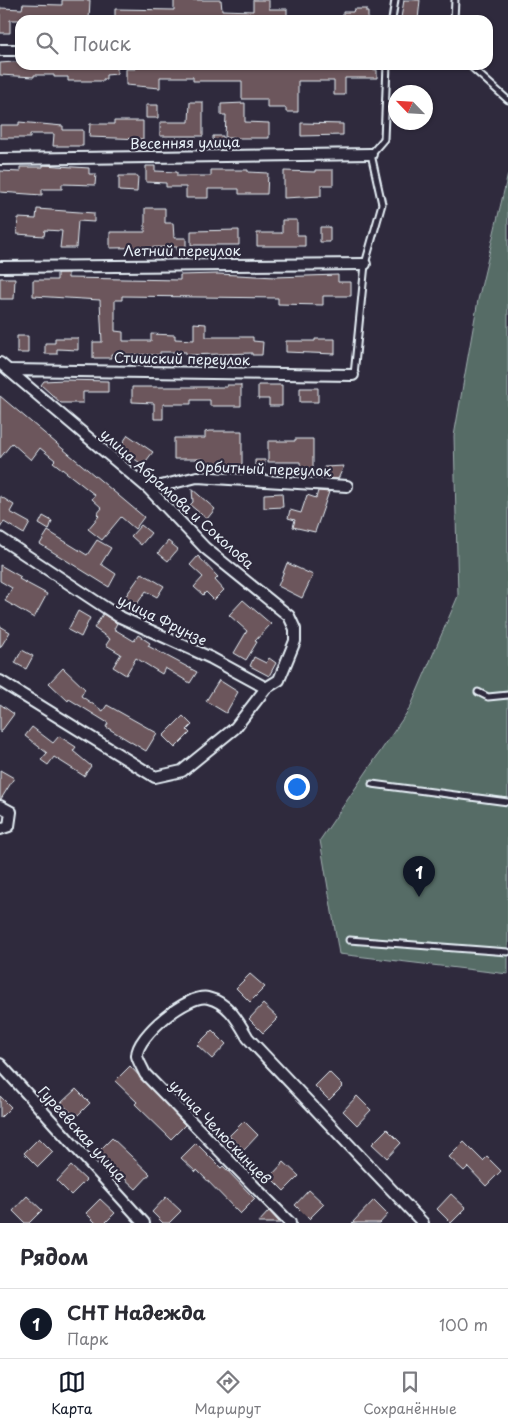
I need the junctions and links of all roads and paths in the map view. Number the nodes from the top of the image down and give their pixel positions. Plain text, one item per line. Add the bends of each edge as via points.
1 (395, 0) edge
2 (455, 0) edge
3 (393, 15) edge
4 (454, 15) edge
5 (0, 50) edge
6 (15, 50) edge
7 (387, 70) edge
8 (475, 70) edge
9 (508, 100) edge
10 (371, 154) junction
11 (0, 160) edge
12 (365, 264) junction
13 (0, 267) edge
14 (0, 363) edge
15 (10, 370) junction
16 (354, 375) joint
17 (347, 486) dead end
18 (149, 489) junction
19 (0, 538) edge
20 (0, 681) edge
21 (266, 688) junction
22 (478, 692) dead end
23 (508, 695) edge
24 (372, 784) dead end
25 (508, 802) edge
26 (0, 806) edge
27 (0, 829) edge
28 (349, 940) dead end
29 (508, 952) edge
30 (0, 1064) edge
31 (144, 1223) edge
32 (290, 1223) edge
33 (423, 1223) edge

1 - 3 lane
2 - 4 lane
5 - 6 street
7 - 10 lane via 384,139
8 - 9 lane
10 - 11 street, Весенняя улица
10 - 12 lane via 382,204
12 - 13 street, Летний переулок
12 - 16 lane
14 - 15 street, улица Абрамова и Соколова
15 - 16 street, Стишский переулок
15 - 18 street, улица Абрамова и Соколова
17 - 18 street, Орбитный переулок via 197,477
18 - 21 street, улица Абрамова и Соколова via 205,548 290,616 295,641 280,680
19 - 21 street, улица Фрунзе via 118,616 211,658
20 - 21 street via 155,777 182,771 235,728
22 - 23 lane via 488,697
24 - 25 lane
26 - 27 street via 11,812 10,826
28 - 29 lane
30 - 31 street, Гуреевская улица
32 - 33 street, улица Челюскинцев via 144,1074 137,1056 142,1039 167,1016 191,1001 207,998 230,1009 248,1038

